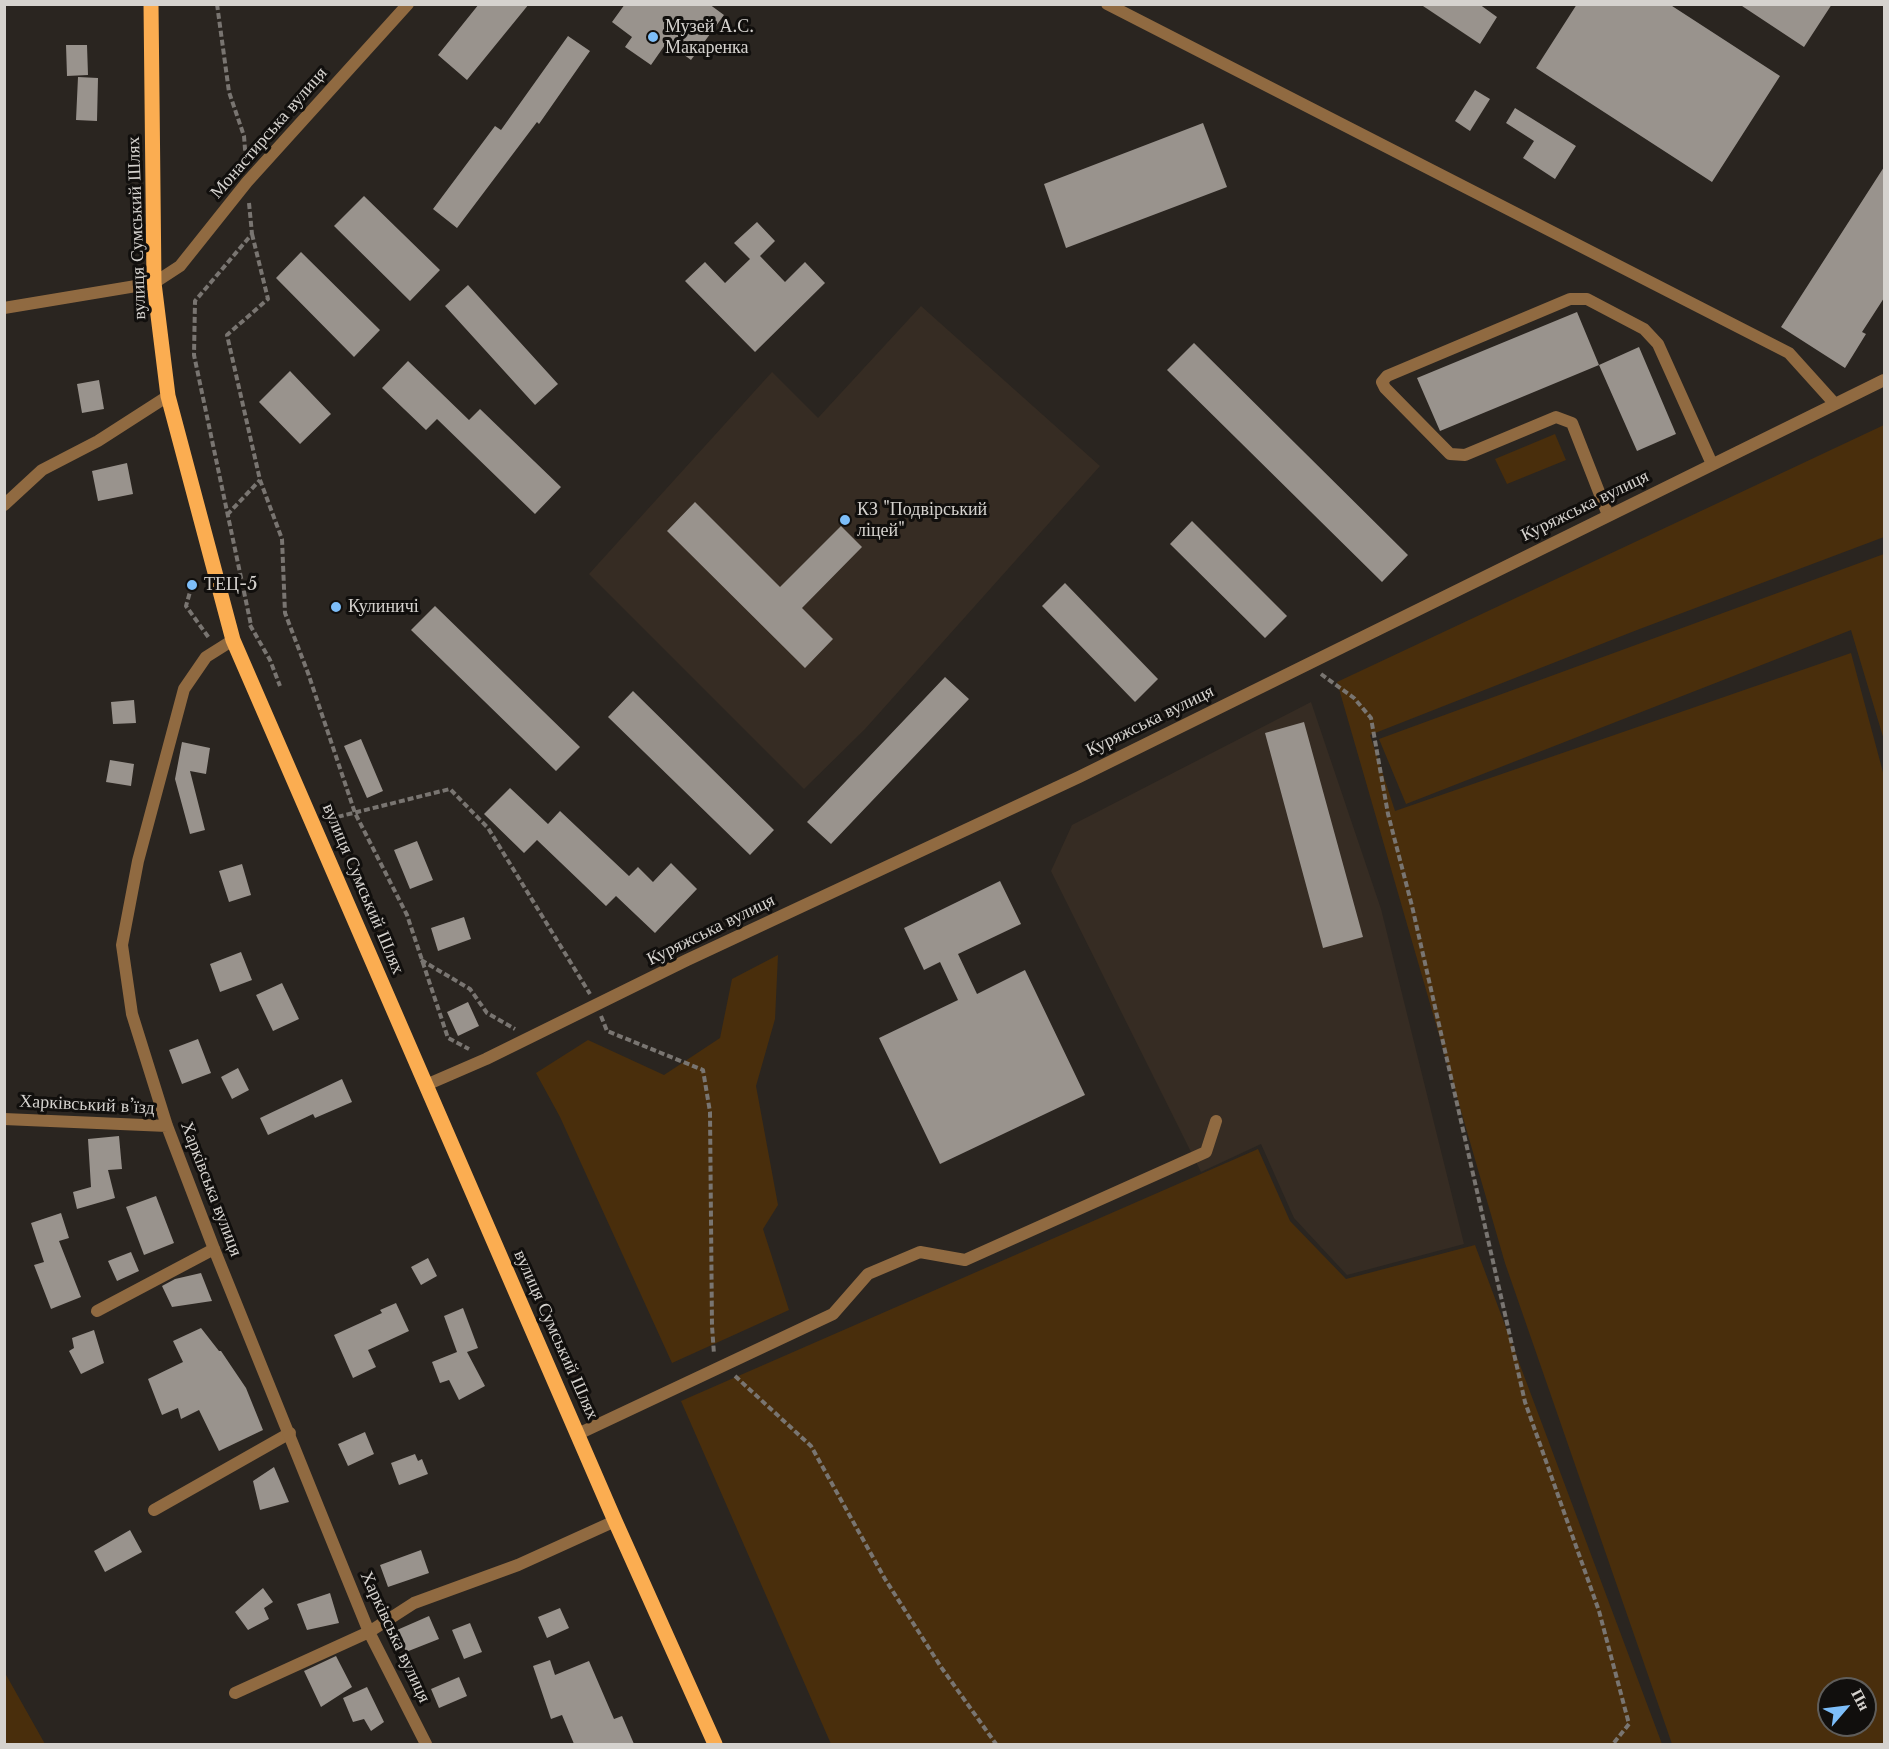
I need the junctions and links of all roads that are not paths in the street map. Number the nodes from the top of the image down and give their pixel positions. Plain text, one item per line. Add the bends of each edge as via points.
1 (151, 4) edge
2 (408, 4) edge
3 (1107, 4) edge
4 (154, 283) junction
5 (4, 308) edge
6 (1884, 380) edge
7 (168, 396) junction
8 (1834, 404) junction
9 (1712, 464) junction
10 (4, 505) edge
11 (1608, 515) junction
12 (232, 640) junction
13 (426, 1085) junction
14 (4, 1119) edge
15 (1216, 1120) dead end
16 (167, 1126) junction
17 (214, 1249) junction
18 (97, 1311) dead end
19 (290, 1433) junction
20 (578, 1434) junction
21 (154, 1510) dead end
22 (615, 1521) junction
23 (369, 1632) junction
24 (235, 1694) dead end
25 (426, 1744) edge
26 (715, 1744) edge

1 - 4 main road, вулиця Сумський Шлях
2 - 4 street, Монастирська вулиця via 247,182 180,266
3 - 8 street via 1789,353
4 - 5 street
4 - 7 main road, вулиця Сумський Шлях
6 - 8 street, Куряжська вулиця
7 - 10 street via 98,441 42,470
7 - 12 main road, вулиця Сумський Шлях
8 - 9 street, Куряжська вулиця
9 - 11 street, Куряжська вулиця
9 - 11 street via 1658,344 1644,329 1587,299 1570,299 1387,376 1383,382 1450,454 1465,455 1556,417 1572,423
11 - 13 street, Куряжська вулиця via 1078,777
12 - 13 main road, вулиця Сумський Шлях
12 - 16 street, Харківська вулиця via 206,657 184,689 138,861 122,945 132,1014
13 - 20 main road, вулиця Сумський Шлях
14 - 16 street, Харківський в’їзд
15 - 20 street via 1206,1152 965,1260 920,1252 868,1274 833,1314
16 - 17 street, Харківська вулиця
17 - 18 street
17 - 19 street, Харківська вулиця
19 - 21 street
19 - 23 street, Харківська вулиця
20 - 22 main road, вулиця Сумський Шлях
22 - 23 street via 518,1565 414,1603
22 - 26 main road, вулиця Сумський Шлях
23 - 24 street
23 - 25 street, Харківська вулиця

